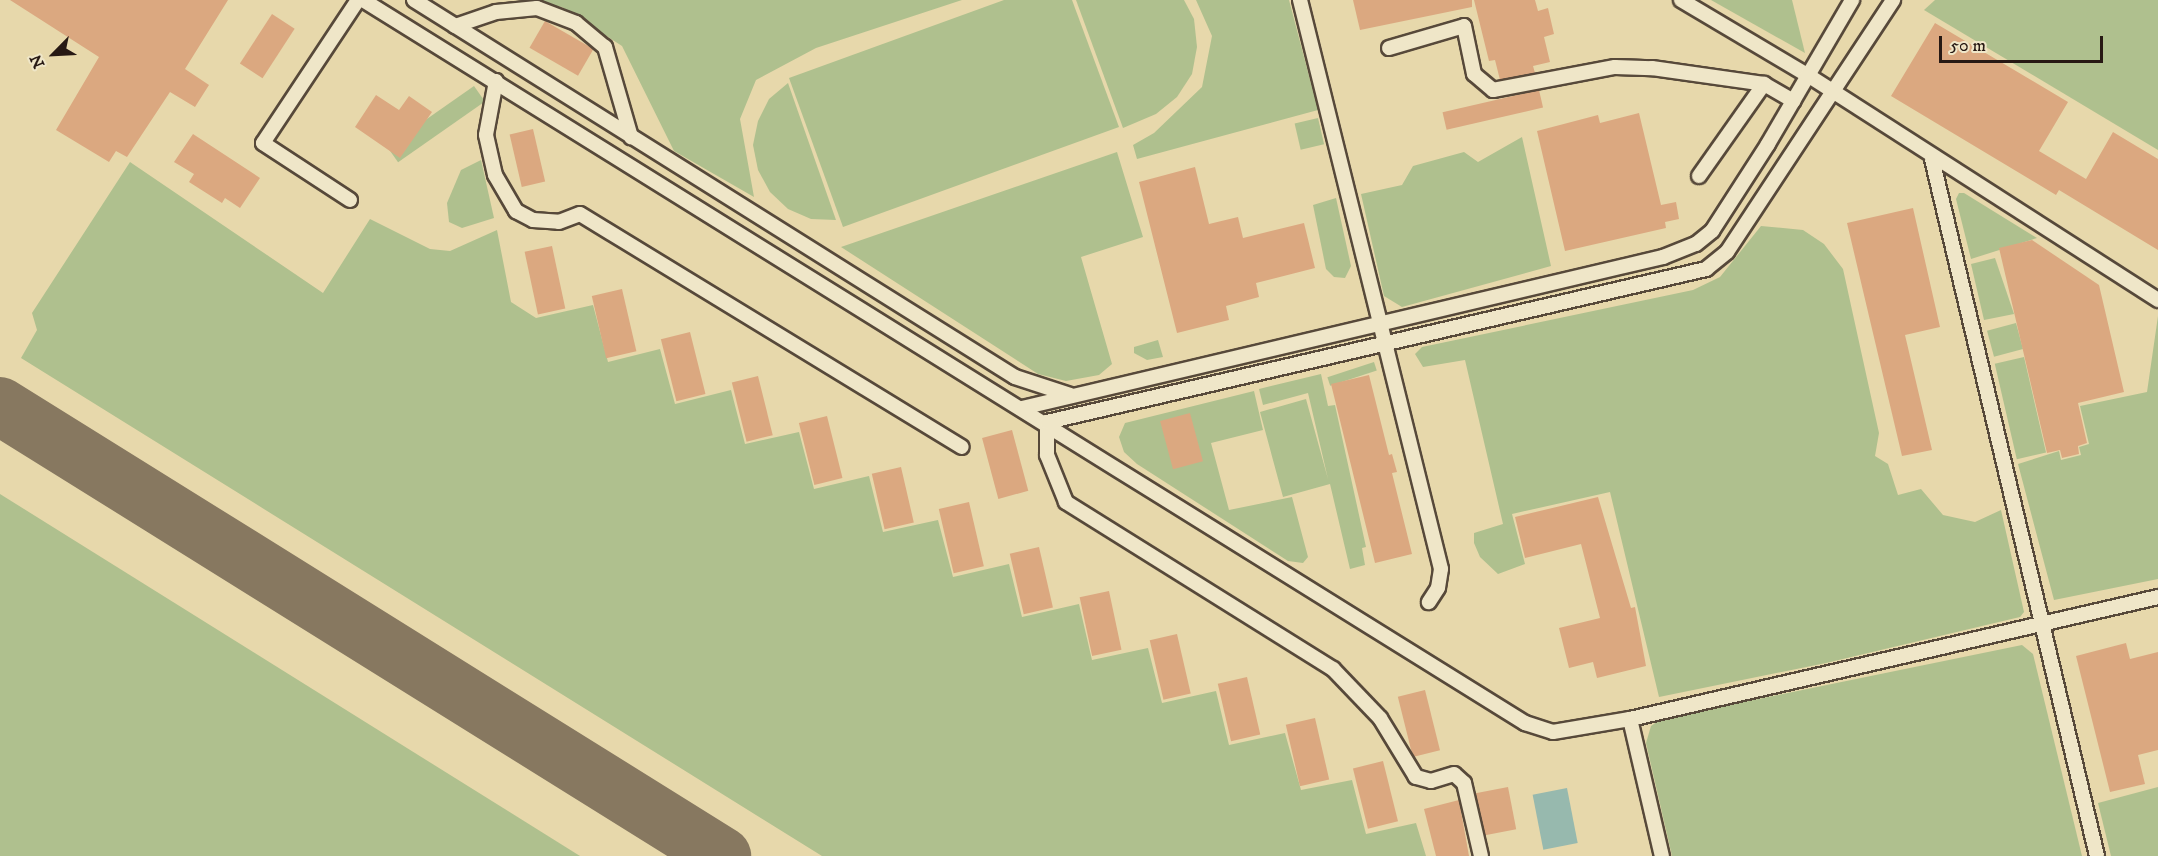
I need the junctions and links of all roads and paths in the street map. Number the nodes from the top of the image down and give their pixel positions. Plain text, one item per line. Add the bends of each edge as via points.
1 (358, 0) edge
2 (363, 0) edge
3 (1300, 0) edge
4 (1680, 0) edge
5 (1852, 0) edge
6 (1893, 0) edge
7 (423, 2) edge
8 (455, 26) junction
9 (1389, 48) dead end
10 (1809, 76) junction
11 (496, 81) junction
12 (1764, 84) junction
13 (1830, 93) junction
14 (1794, 101) junction
15 (631, 137) junction
16 (1932, 159) junction
17 (1699, 176) dead end
18 (350, 200) dead end
19 (2158, 300) edge
20 (1381, 323) junction
21 (1388, 346) junction
22 (1091, 391) junction
23 (1072, 396) junction
24 (1022, 408) junction
25 (1098, 413) junction
26 (1047, 422) junction
27 (961, 447) dead end
28 (2158, 597) edge
29 (1429, 602) dead end
30 (2041, 625) junction
31 (1630, 719) junction
32 (1481, 856) edge
33 (1662, 856) edge
34 (2097, 856) edge

1 - 18 lane via 263,143
2 - 11 lane
3 - 20 lane
4 - 10 lane
5 - 10 lane
6 - 13 lane
7 - 8 lane
8 - 15 lane
8 - 15 lane via 496,12 537,8 576,23 605,47
9 - 12 lane via 1464,26 1474,74 1493,90 1615,67 1652,68
10 - 13 lane
10 - 14 lane
11 - 24 lane
11 - 27 lane via 486,135 495,175 516,211 533,220 559,222 580,214
12 - 14 lane
12 - 17 lane
13 - 16 lane
13 - 21 lane via 1727,252 1706,269
14 - 20 lane via 1712,231 1696,244 1663,257
15 - 23 lane via 1015,377
16 - 19 lane
16 - 30 lane
20 - 21 lane
20 - 22 lane
21 - 25 lane
21 - 29 lane via 1441,569 1438,588
22 - 23 lane
22 - 25 lane
23 - 24 lane
24 - 26 lane
25 - 26 lane
26 - 31 lane via 1525,723 1553,732
26 - 32 lane via 1047,456 1066,502 1332,669 1380,718 1416,777 1431,781 1454,774 1464,783
28 - 30 lane
30 - 31 lane
30 - 34 lane
31 - 33 lane

